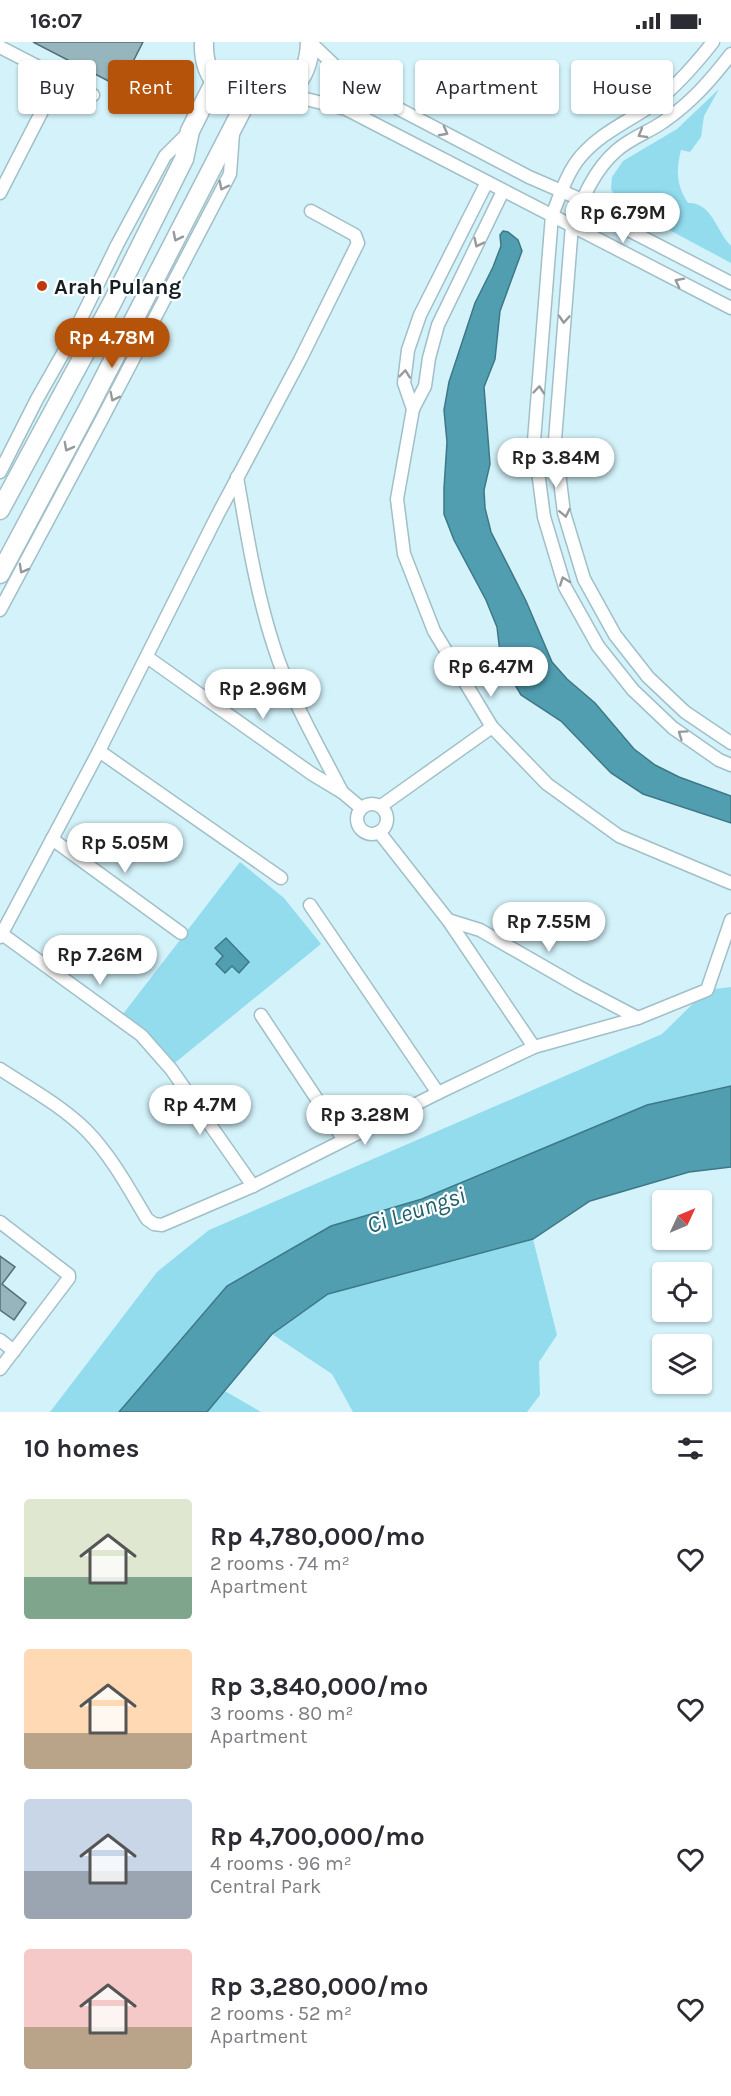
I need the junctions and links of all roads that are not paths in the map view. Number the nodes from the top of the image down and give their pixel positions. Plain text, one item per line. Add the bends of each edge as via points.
1 (204, 42) edge
2 (310, 42) edge
3 (713, 42) edge
4 (0, 47) edge
5 (731, 54) edge
6 (25, 60) edge
7 (308, 62) edge
8 (206, 66) edge
9 (206, 99) edge
10 (308, 100) edge
11 (41, 114) edge
12 (240, 114) edge
13 (233, 129) junction
14 (190, 131) junction
15 (487, 182) junction
16 (503, 190) junction
17 (562, 190) junction
18 (0, 193) edge
19 (582, 200) junction
20 (311, 211) dead end
21 (552, 215) junction
22 (572, 225) junction
23 (731, 283) edge
24 (731, 309) edge
25 (93, 335) junction
26 (70, 341) junction
27 (413, 409) junction
28 (0, 472) edge
29 (237, 477) junction
30 (0, 510) edge
31 (0, 574) edge
32 (0, 610) edge
33 (147, 657) junction
34 (492, 727) junction
35 (731, 743) edge
36 (99, 751) junction
37 (731, 765) edge
38 (342, 792) junction
39 (381, 806) junction
40 (361, 808) junction
41 (379, 832) junction
42 (52, 839) junction
43 (281, 878) dead end
44 (731, 883) edge
45 (310, 905) dead end
46 (448, 920) junction
47 (731, 920) edge
48 (181, 933) dead end
49 (1, 936) edge
50 (261, 1015) dead end
51 (638, 1018) junction
52 (534, 1047) junction
53 (0, 1069) edge
54 (438, 1093) junction
55 (344, 1140) junction
56 (253, 1186) junction
57 (0, 1222) edge
58 (0, 1340) edge
59 (14, 1351) junction
60 (0, 1370) edge

1 - 8 street
2 - 7 street
2 -> 17 street via 357,87 529,177
3 - 17 street via 673,88 603,135 579,158
4 - 6 street
5 -> 19 street via 687,104 617,150 599,169
9 - 14 street
10 - 15 street via 346,109
11 - 18 street
12 - 13 street
13 -> 31 street
13 -> 32 street via 230,174
14 - 25 street via 184,159
14 - 26 street via 165,156
15 - 16 street
27 -> 15 street via 404,383 408,350 420,315
16 - 21 street
16 -> 27 street via 438,326 425,386
17 - 19 street
17 - 21 street
19 - 22 street
19 - 23 street via 615,222
20 - 29 street via 355,235 358,243
21 - 22 street
37 -> 21 street via 673,728 633,690 598,646 565,587 544,517 534,441
24 -> 22 street
22 -> 35 street via 555,440 564,513 574,546 585,579 615,635 641,668 685,712
25 - 26 street
25 - 30 street
26 - 28 street
27 - 34 street via 397,499 404,554 434,631
29 - 33 street
29 - 38 street via 274,648
33 - 36 street
33 - 38 street
34 - 39 street
34 - 44 street via 547,784 619,836
36 - 42 street
36 - 43 street
38 - 40 street
39 - 40 street via 370,803
39 - 41 street via 387,814 386,825
40 - 41 street via 357,818 360,828 368,833
41 - 46 street
42 - 48 street
42 - 49 street
45 - 54 street
46 - 51 street via 480,930
46 - 52 street
47 - 51 street via 707,990
49 - 56 street via 141,1035 171,1069
50 - 55 street
51 - 52 street
52 - 54 street
53 - 56 street via 86,1130 111,1159 147,1219 154,1224 162,1225
54 - 55 street
55 - 56 street
57 - 59 street via 69,1275
58 - 59 street
59 - 60 street

